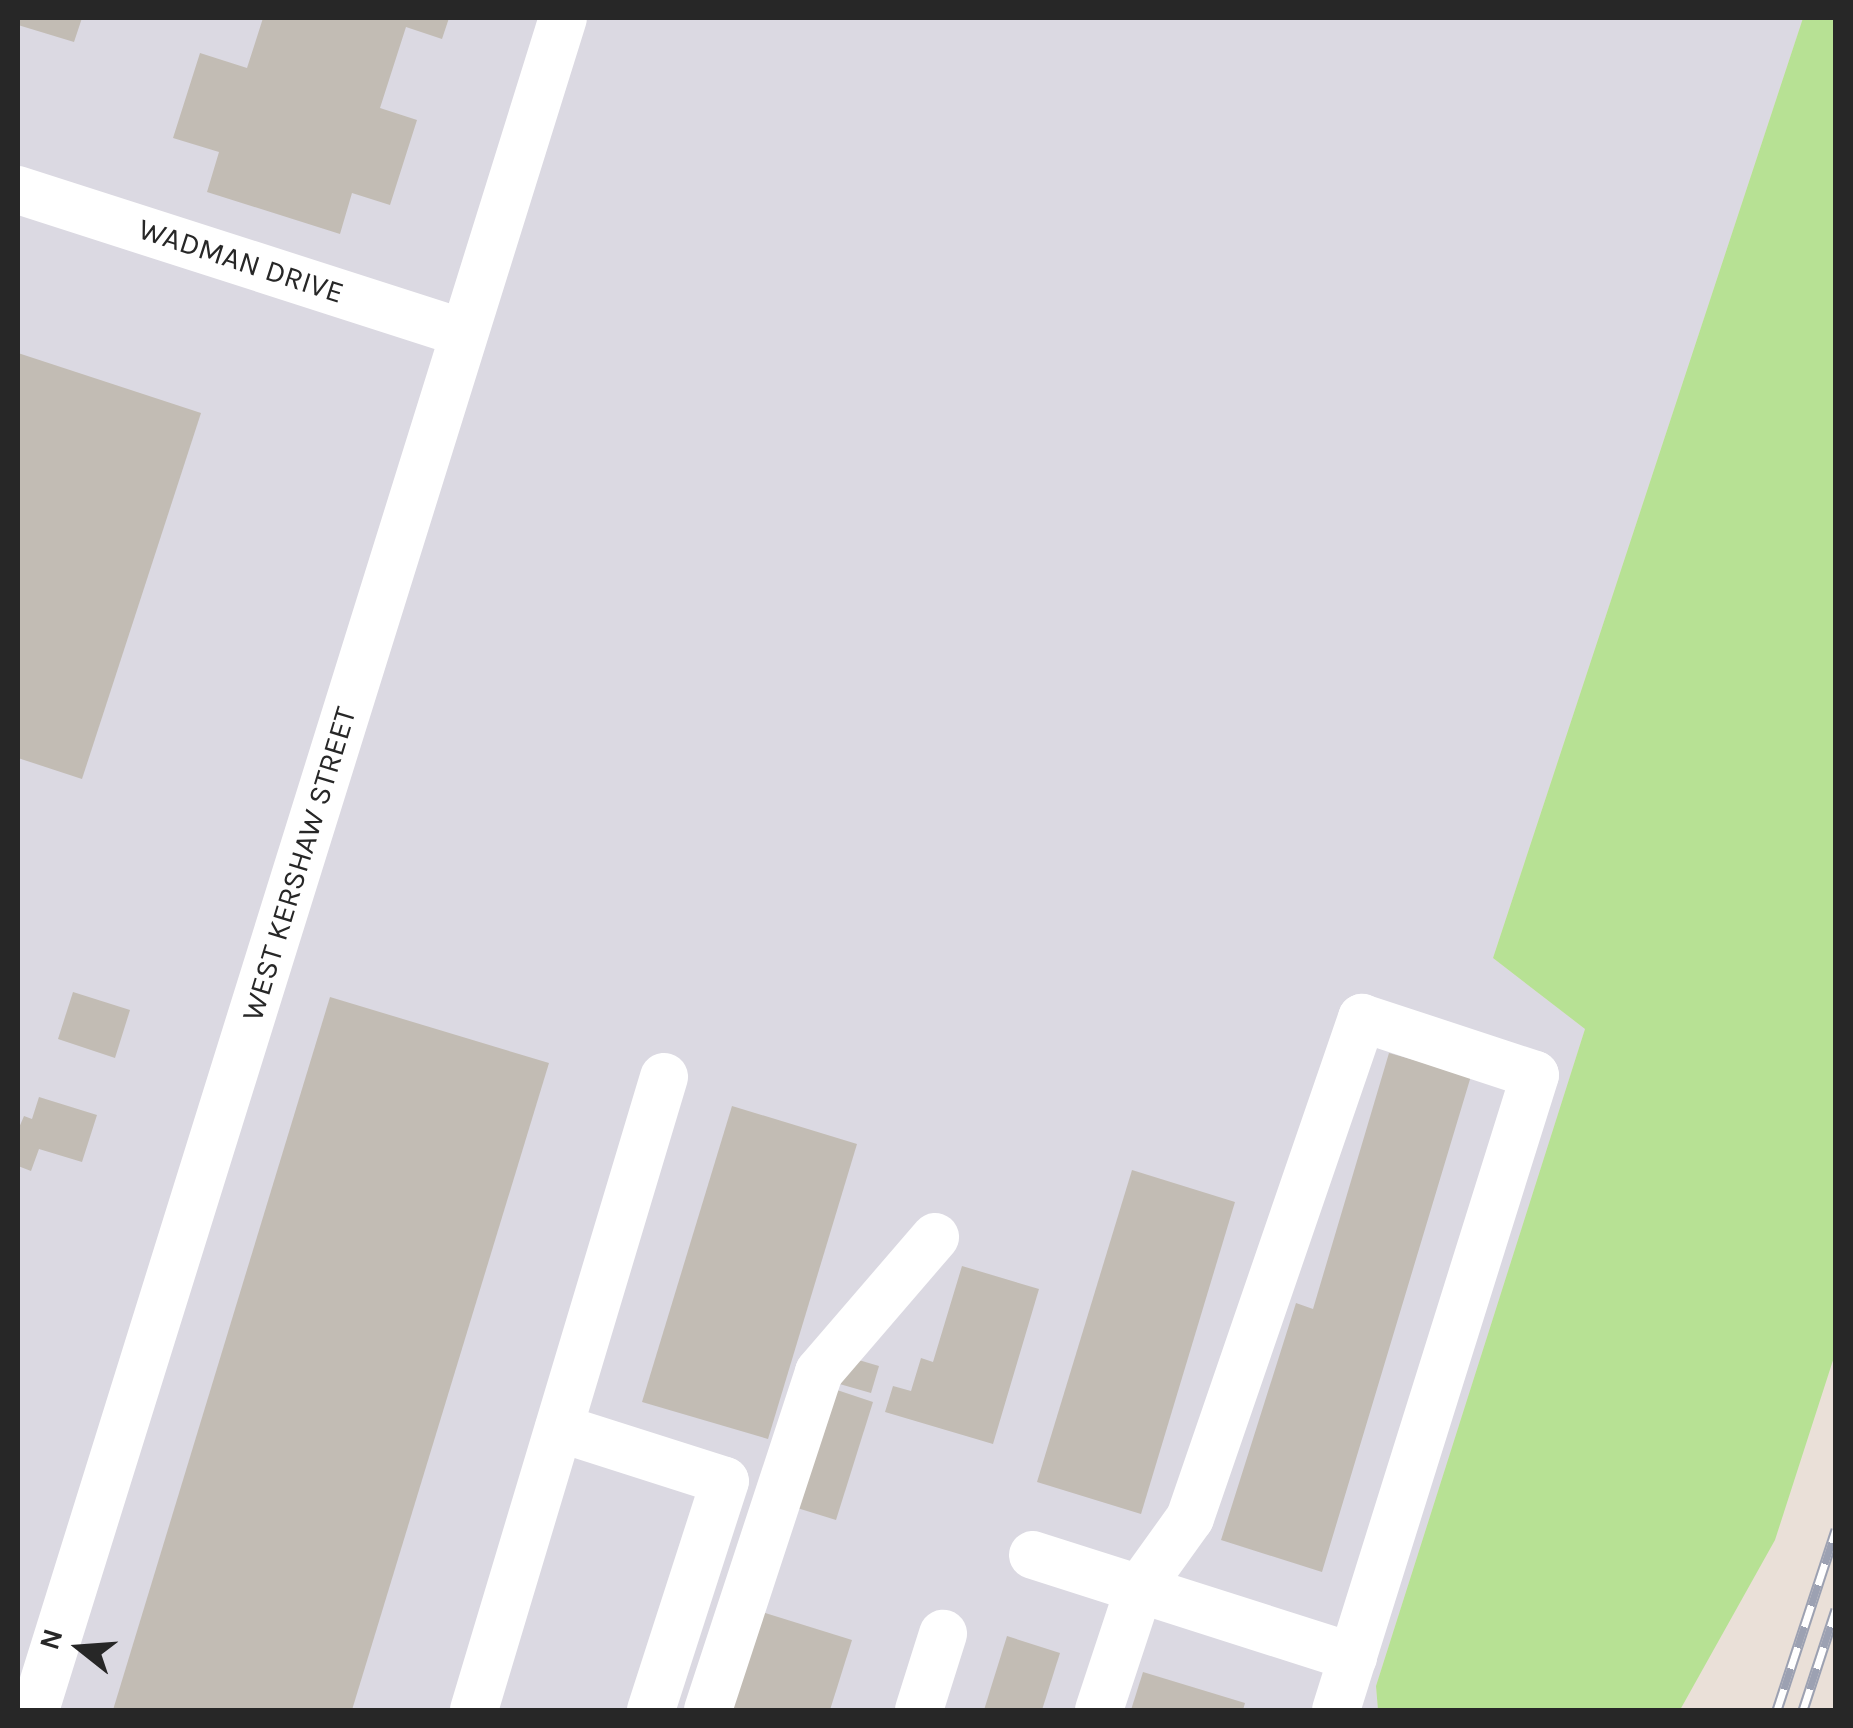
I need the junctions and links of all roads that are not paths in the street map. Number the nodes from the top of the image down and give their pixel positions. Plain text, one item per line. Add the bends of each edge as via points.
1 (563, 18) edge
2 (18, 190) edge
3 (464, 333) junction
4 (664, 1077) dead end
5 (935, 1237) dead end
6 (559, 1428) junction
7 (1033, 1556) dead end
8 (1138, 1589) junction
9 (943, 1634) dead end
10 (1353, 1657) junction
11 (35, 1710) edge
12 (474, 1710) edge
13 (651, 1710) edge
14 (708, 1710) edge
15 (919, 1710) edge
16 (1100, 1710) edge
17 (1336, 1710) edge

1 - 3 street, WEST KERSHAW STREET
2 - 3 street, WADMAN DRIVE
3 - 11 street, WEST KERSHAW STREET
4 - 6 street
5 - 14 street via 819,1372
6 - 12 street
6 - 13 street via 725,1481
7 - 8 street
8 - 10 street
8 - 10 street via 1190,1518 1362,1018 1536,1075
8 - 16 street
9 - 15 street
10 - 17 street

